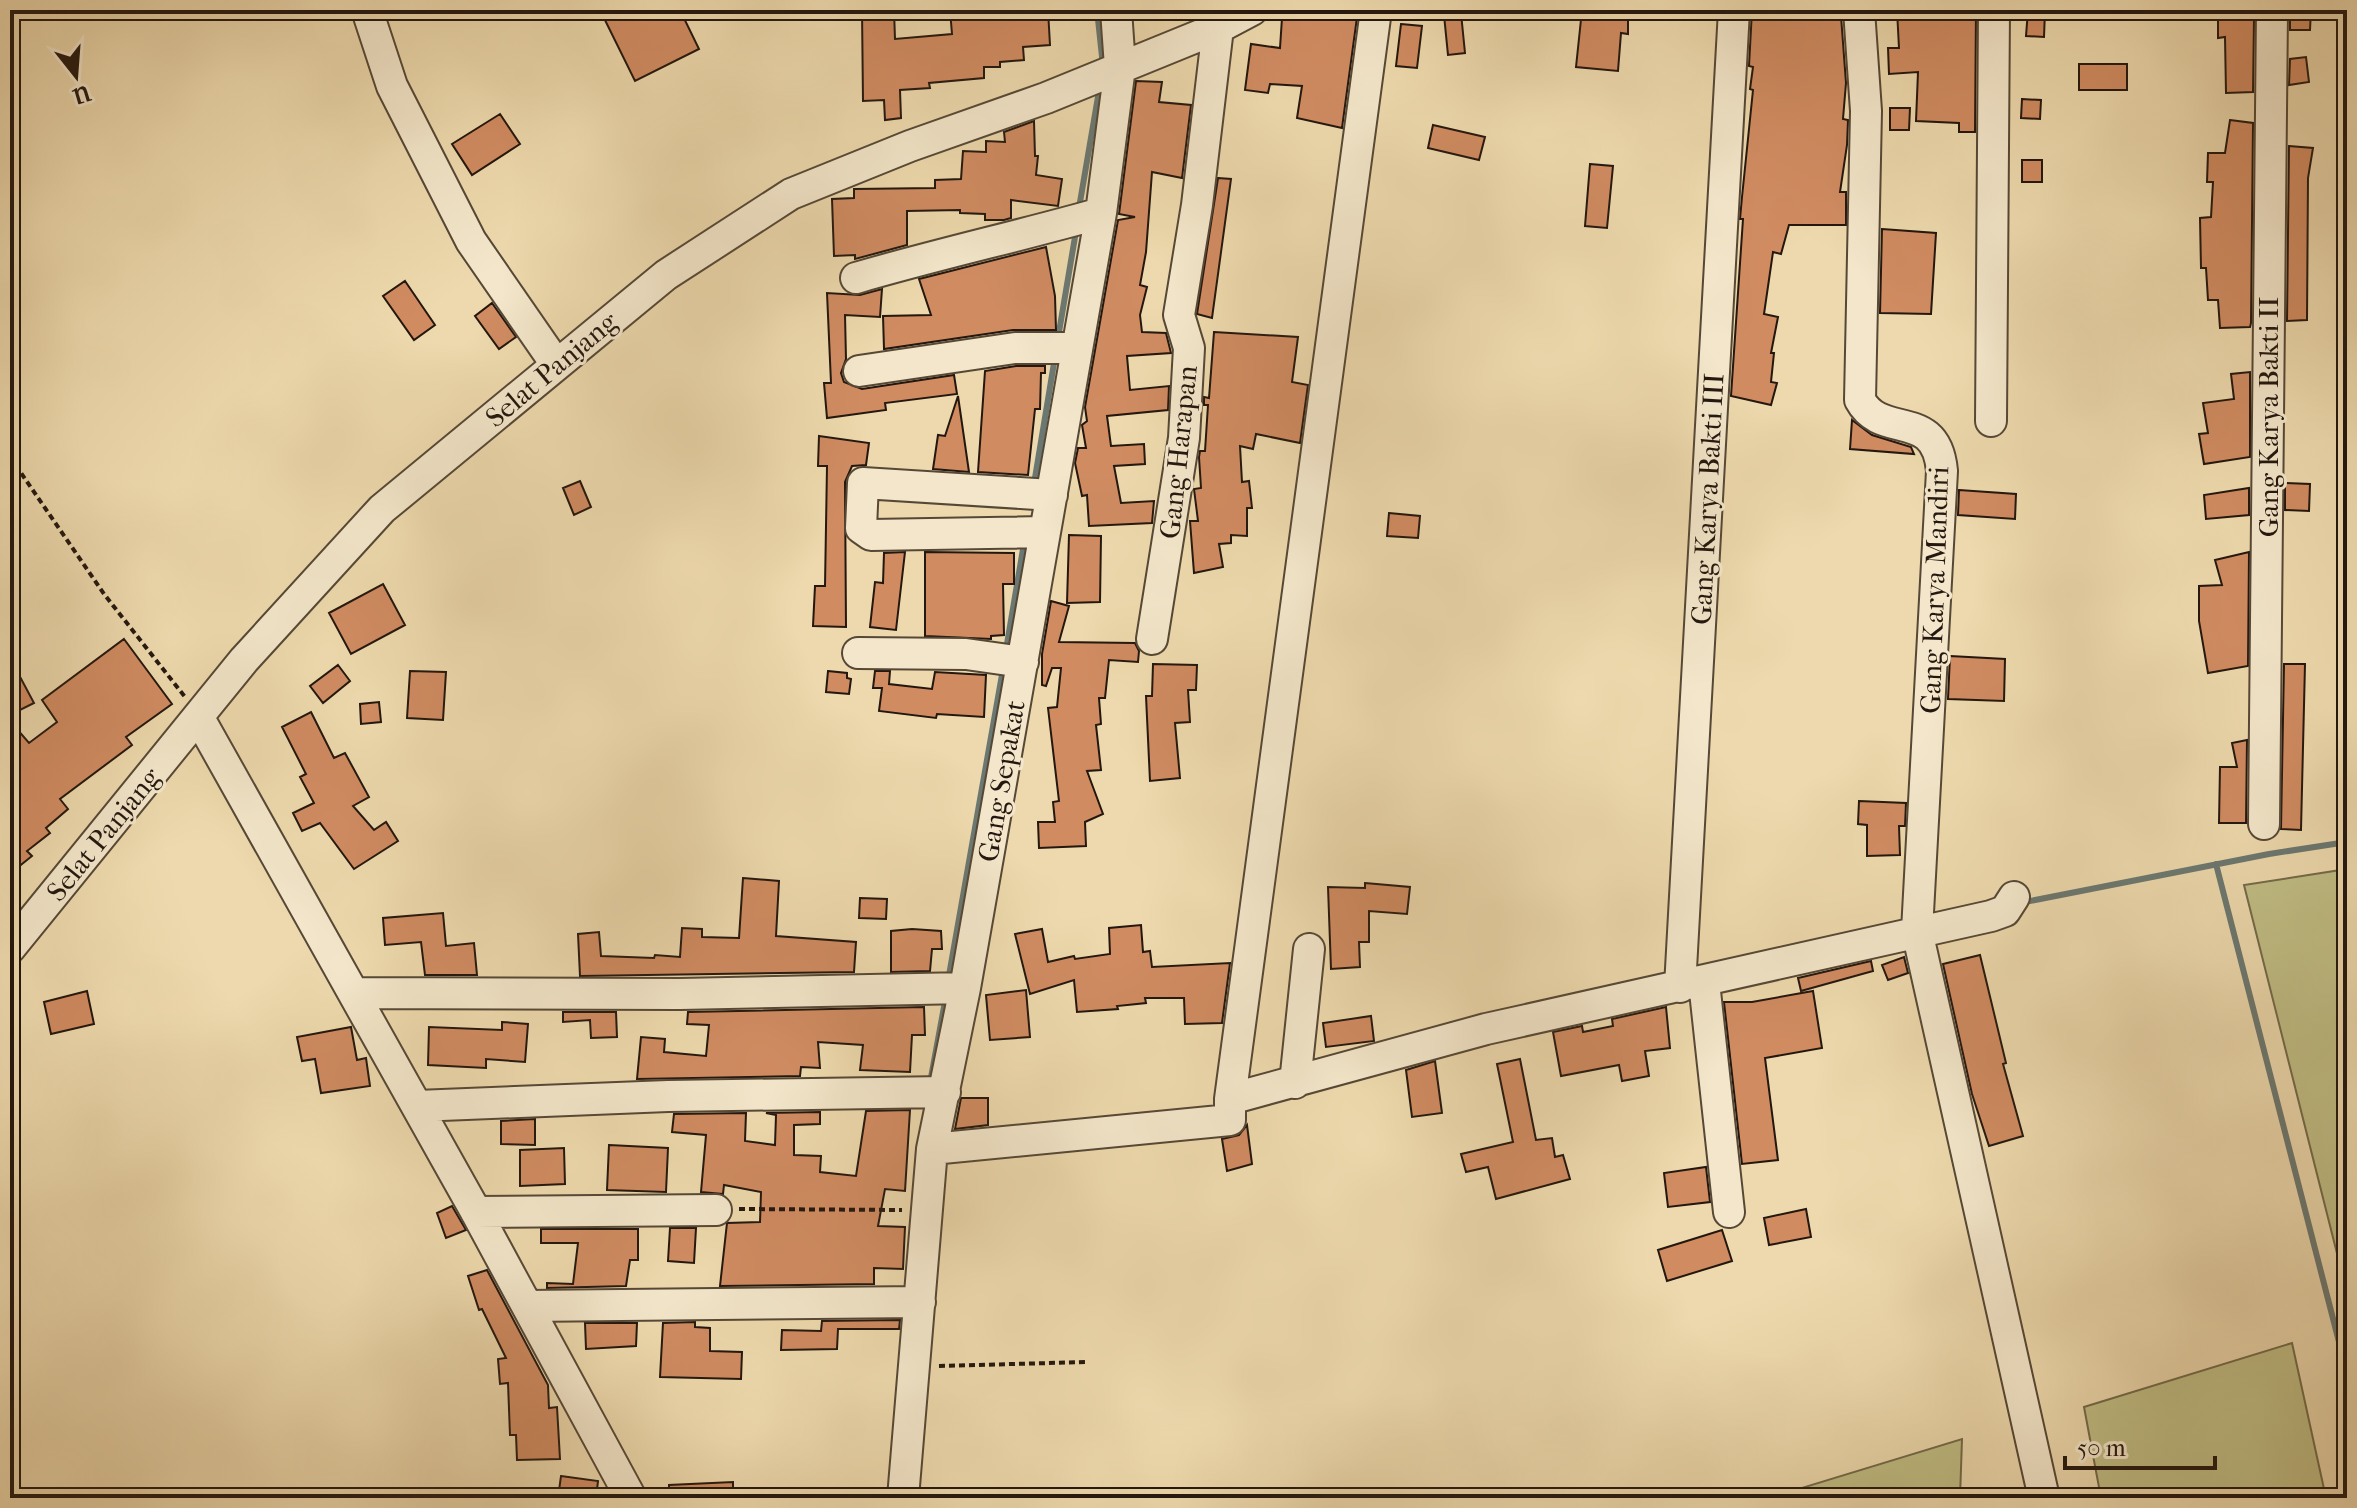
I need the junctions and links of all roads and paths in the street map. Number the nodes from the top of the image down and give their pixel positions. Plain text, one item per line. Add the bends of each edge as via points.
1 (367, 10) edge
2 (1116, 10) edge
3 (1252, 10) edge
4 (1376, 10) edge
5 (1734, 10) edge
6 (1859, 10) edge
7 (1994, 10) edge
8 (2272, 10) edge
9 (1218, 28) junction
10 (1108, 71) junction
11 (1086, 217) junction
12 (856, 278) dead end
13 (1064, 347) junction
14 (556, 364) junction
15 (859, 371) dead end
16 (1991, 421) dead end
17 (10, 457) edge
18 (1036, 495) junction
19 (1032, 532) junction
20 (1152, 639) dead end
21 (858, 653) dead end
22 (1009, 659) junction
23 (199, 718) junction
24 (2264, 824) dead end
25 (2014, 897) dead end
26 (1917, 931) junction
27 (10, 948) edge
28 (1309, 949) dead end
29 (1687, 979) junction
30 (950, 988) junction
31 (354, 993) junction
32 (1297, 1072) junction
33 (936, 1091) junction
34 (1230, 1099) junction
35 (417, 1106) junction
36 (932, 1149) junction
37 (716, 1210) joint
38 (915, 1211) dead end
39 (476, 1212) junction
40 (1729, 1212) dead end
41 (911, 1302) junction
42 (527, 1306) junction
43 (1087, 1362) dead end
44 (913, 1367) junction
45 (631, 1498) edge
46 (903, 1498) edge
47 (2044, 1498) edge

1 - 14 street via 392,86 471,241
2 - 10 street, Gang Sepakat
3 - 9 street, Selat Panjang
4 - 34 street
5 - 29 street, Gang Karya Bakti III
6 - 26 street, Gang Karya Mandiri via 1866,111 1860,400 1877,417 1919,428 1929,436 1942,471
7 - 16 street
8 - 24 street, Gang Karya Bakti II
9 - 10 street, Selat Panjang
9 - 20 street, Gang Harapan via 1179,315 1189,348 1184,438
10 - 11 street, Gang Sepakat
10 - 14 street, Selat Panjang via 791,194 666,275
11 - 12 street
11 - 13 street, Gang Sepakat
13 - 15 street
13 - 18 street, Gang Sepakat
14 - 23 street, Selat Panjang via 382,509 244,660
17 - 23 path via 104,594
18 - 19 street, Gang Sepakat
18 - 19 street via 863,483 861,528 871,535
19 - 22 street, Gang Sepakat
21 - 22 street
22 - 30 street, Gang Sepakat
23 - 27 street, Selat Panjang
23 - 31 street
25 - 26 street via 1998,914
26 - 29 street
26 - 47 street, Gang Karya Mandiri
28 - 32 street
29 - 32 street
29 - 40 street, Gang Karya Bakti III
30 - 31 street
30 - 33 street, Gang Sepakat
31 - 35 street
32 - 34 street
33 - 35 street
33 - 36 street, Gang Sepakat
34 - 36 street via 1230,1120
35 - 39 street
36 - 41 street, Gang Sepakat
37 - 38 path
37 - 39 street
39 - 42 street
41 - 42 street
41 - 44 street, Gang Sepakat
42 - 45 street
43 - 44 path
44 - 46 street, Gang Sepakat

